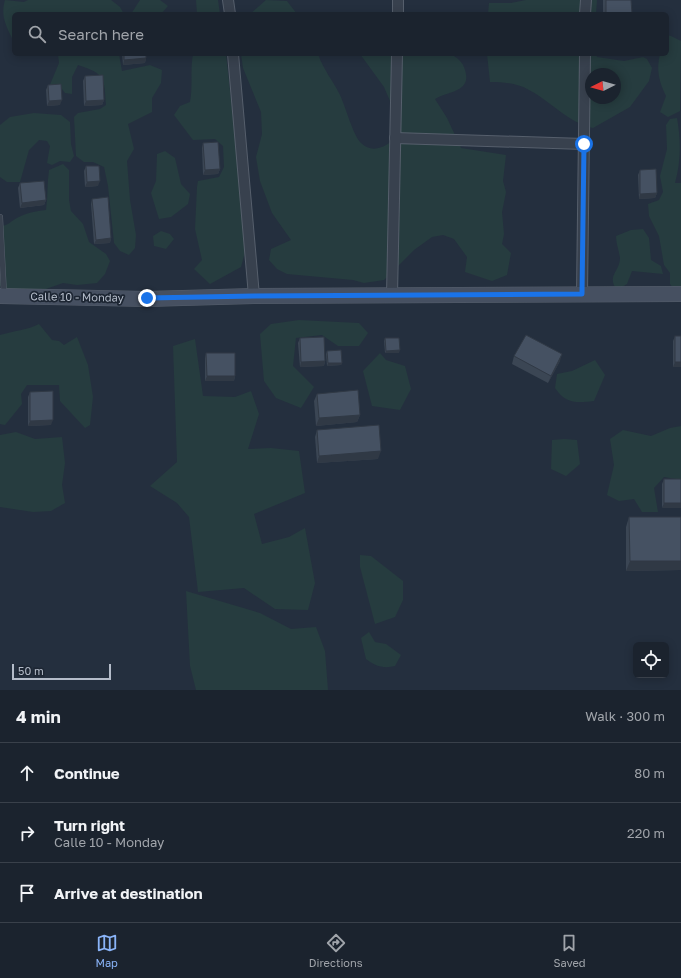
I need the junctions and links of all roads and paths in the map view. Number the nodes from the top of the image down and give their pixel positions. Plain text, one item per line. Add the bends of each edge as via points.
1 (228, 0) edge
2 (398, 0) edge
3 (586, 0) edge
4 (230, 12) edge
5 (398, 12) edge
6 (585, 12) edge
7 (233, 56) edge
8 (397, 56) edge
9 (585, 56) edge
10 (395, 138) junction
11 (584, 144) junction
12 (0, 217) edge
13 (582, 294) junction
14 (681, 294) edge
15 (392, 295) junction
16 (2, 296) edge
17 (254, 296) junction

1 - 4 street
2 - 5 street
3 - 6 street
7 - 17 street
8 - 10 street
9 - 11 street
10 - 11 street
10 - 15 street
11 - 13 street
12 - 16 lane
13 - 14 street, Calle 10 - Monday
13 - 15 street, Calle 10 - Monday
15 - 17 street, Calle 10 - Monday
16 - 17 street, Calle 10 - Monday

